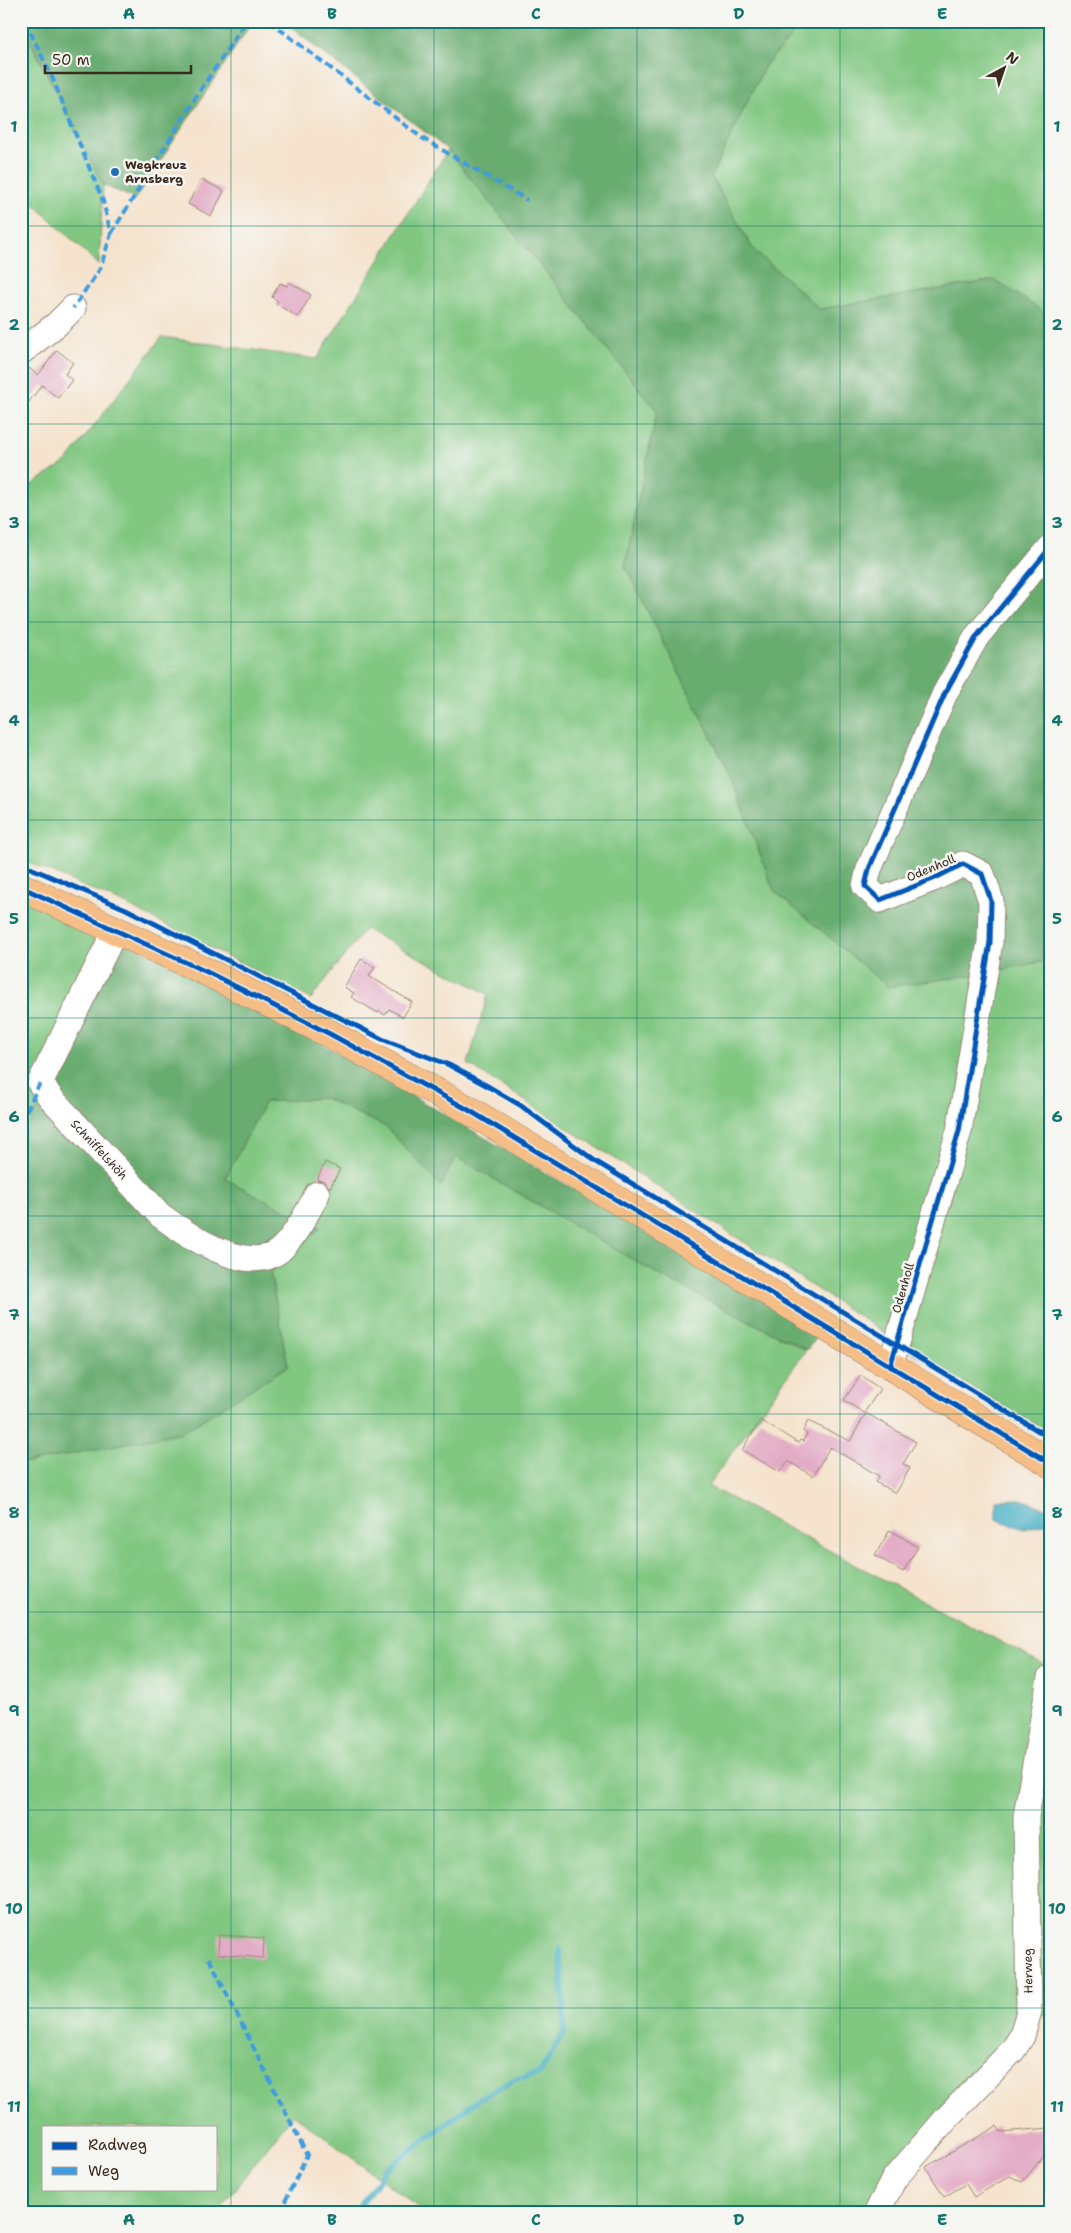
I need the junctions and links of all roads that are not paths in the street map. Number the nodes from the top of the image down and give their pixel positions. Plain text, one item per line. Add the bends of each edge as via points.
1 (73, 308) dead end
2 (21, 352) edge
3 (1050, 548) edge
4 (21, 887) edge
5 (116, 929) junction
6 (317, 1194) dead end
7 (890, 1367) junction
8 (1050, 1463) edge
9 (1050, 1678) edge
10 (878, 2212) edge

1 - 2 street
3 - 7 street, Odenholl via 977,636 945,694 869,869 865,886 880,900 963,864 982,874 990,901 990,942 959,1130
4 - 5 main road
5 - 6 street, Schniffelshöh via 40,1083 51,1098 160,1215 211,1248 256,1259 270,1256 279,1251 304,1220
5 - 7 main road via 330,1034 467,1109
7 - 8 main road
9 - 10 street, Herweg via 1026,1816 1027,2022 1013,2050 894,2179

